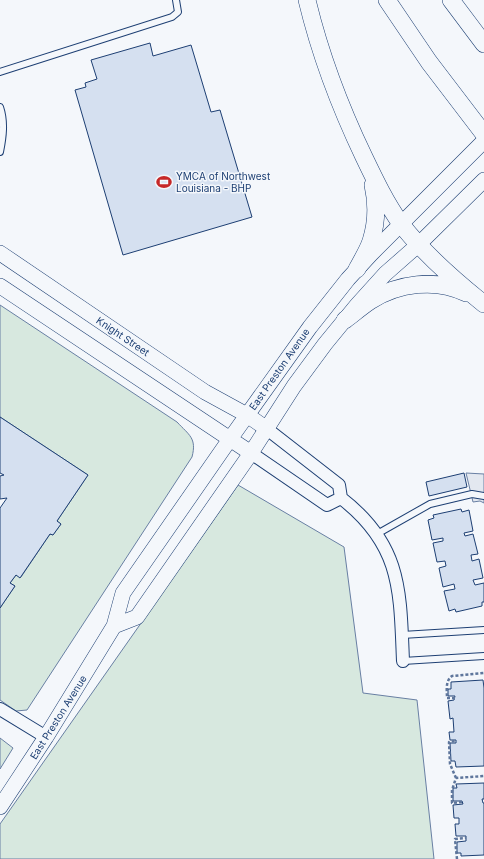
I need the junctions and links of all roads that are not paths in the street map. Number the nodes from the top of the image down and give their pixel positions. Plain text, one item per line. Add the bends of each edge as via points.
1 (176, 0) edge
2 (307, 0) edge
3 (387, 0) edge
4 (452, 0) edge
5 (484, 44) edge
6 (0, 72) edge
7 (0, 107) edge
8 (484, 134) edge
9 (484, 141) edge
10 (0, 152) edge
11 (368, 167) junction
12 (484, 180) edge
13 (401, 223) junction
14 (418, 245) junction
15 (0, 253) edge
16 (357, 269) junction
17 (0, 286) edge
18 (481, 302) edge
19 (345, 320) junction
20 (247, 415) junction
21 (267, 429) junction
22 (230, 439) junction
23 (251, 453) junction
24 (484, 496) edge
25 (341, 498) junction
26 (377, 534) junction
27 (114, 626) junction
28 (484, 630) edge
29 (402, 635) junction
30 (484, 656) edge
31 (403, 661) joint
32 (0, 709) edge
33 (46, 737) junction
34 (0, 807) edge

1 - 6 lane via 178,12 172,17
2 - 11 main road via 328,72
3 - 8 main road via 428,62
4 - 5 main road
7 - 10 lane via 3,116 3,137
9 - 13 street, East Preston Avenue
11 - 13 main road
11 - 16 main road via 376,199 376,217 371,241
12 - 14 street
13 - 14 main road
13 - 16 street, East Preston Avenue
14 - 18 main road
14 - 19 street via 385,274
15 - 20 street, Knight Street via 205,392
16 - 20 street, East Preston Avenue via 310,326
17 - 22 street
18 - 19 main road via 462,291 444,286 410,285 388,291
19 - 21 street via 294,386
20 - 21 street, Knight Street
20 - 22 street, East Preston Avenue
21 - 23 street
21 - 25 street via 339,485
22 - 23 street
22 - 27 street, East Preston Avenue via 123,593
23 - 25 street via 327,505
23 - 27 street via 137,617
24 - 26 lane via 472,494 430,504
25 - 26 street via 355,509
26 - 29 street via 390,559 396,579
27 - 33 street, East Preston Avenue
28 - 29 lane
29 - 31 street
30 - 31 lane
32 - 33 street
33 - 34 street, East Preston Avenue

